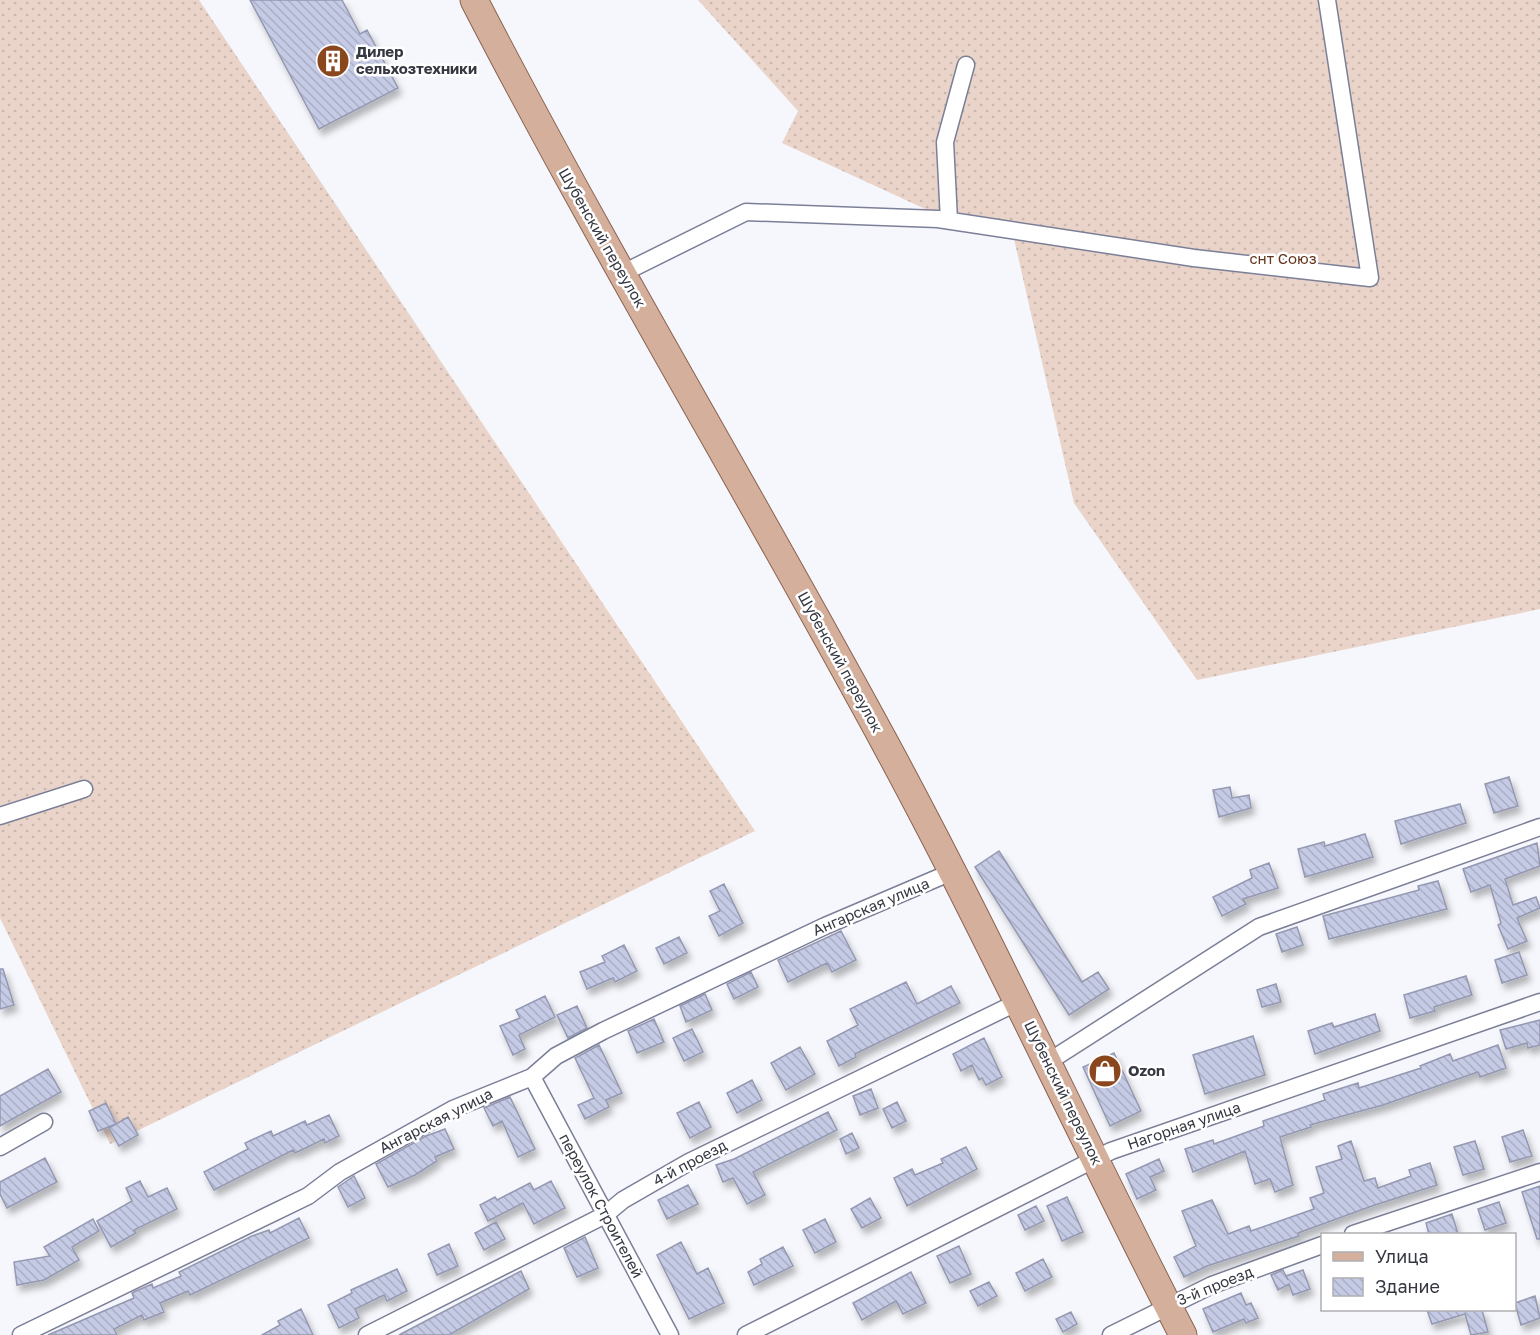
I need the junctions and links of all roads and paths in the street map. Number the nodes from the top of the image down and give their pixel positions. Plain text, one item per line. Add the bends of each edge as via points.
1 (474, 0) edge
2 (1328, 0) edge
3 (966, 65) dead end
4 (948, 220) junction
5 (623, 273) junction
6 (84, 789) dead end
7 (0, 816) edge
8 (1540, 827) edge
9 (954, 872) junction
10 (1018, 1002) junction
11 (1540, 1002) edge
12 (1048, 1062) junction
13 (532, 1077) junction
14 (44, 1122) dead end
15 (0, 1147) edge
16 (1095, 1158) junction
17 (1540, 1172) edge
18 (605, 1215) junction
19 (1356, 1233) edge
20 (1321, 1246) edge
21 (1168, 1305) junction
22 (21, 1335) edge
23 (367, 1335) edge
24 (670, 1335) edge
25 (746, 1335) edge
26 (1111, 1335) edge
27 (1183, 1335) edge

1 - 5 main road, Шубенский переулок
2 - 4 street via 1370,278 1194,258
3 - 4 street via 945,142
4 - 5 street via 746,212
5 - 9 main road, Шубенский переулок
6 - 7 street
8 - 12 street via 1259,927
9 - 10 main road, Шубенский переулок
9 - 13 street, Ангарская улица via 825,926 603,1031 556,1056
10 - 12 main road, Шубенский переулок
10 - 18 street, 4-й проезд via 689,1162
11 - 16 street, Нагорная улица
12 - 16 main road, Шубенский переулок
13 - 18 street, переулок Строителей
13 - 22 street, Ангарская улица via 468,1102 375,1151 308,1196
14 - 15 street
16 - 21 main road, Шубенский переулок
16 - 25 street, Нагорная улица
17 - 19 street
18 - 23 street, 4-й проезд
18 - 24 street, переулок Строителей
20 - 21 street, 3-й проезд
21 - 26 street, 3-й проезд
21 - 27 main road, Шубенский переулок

